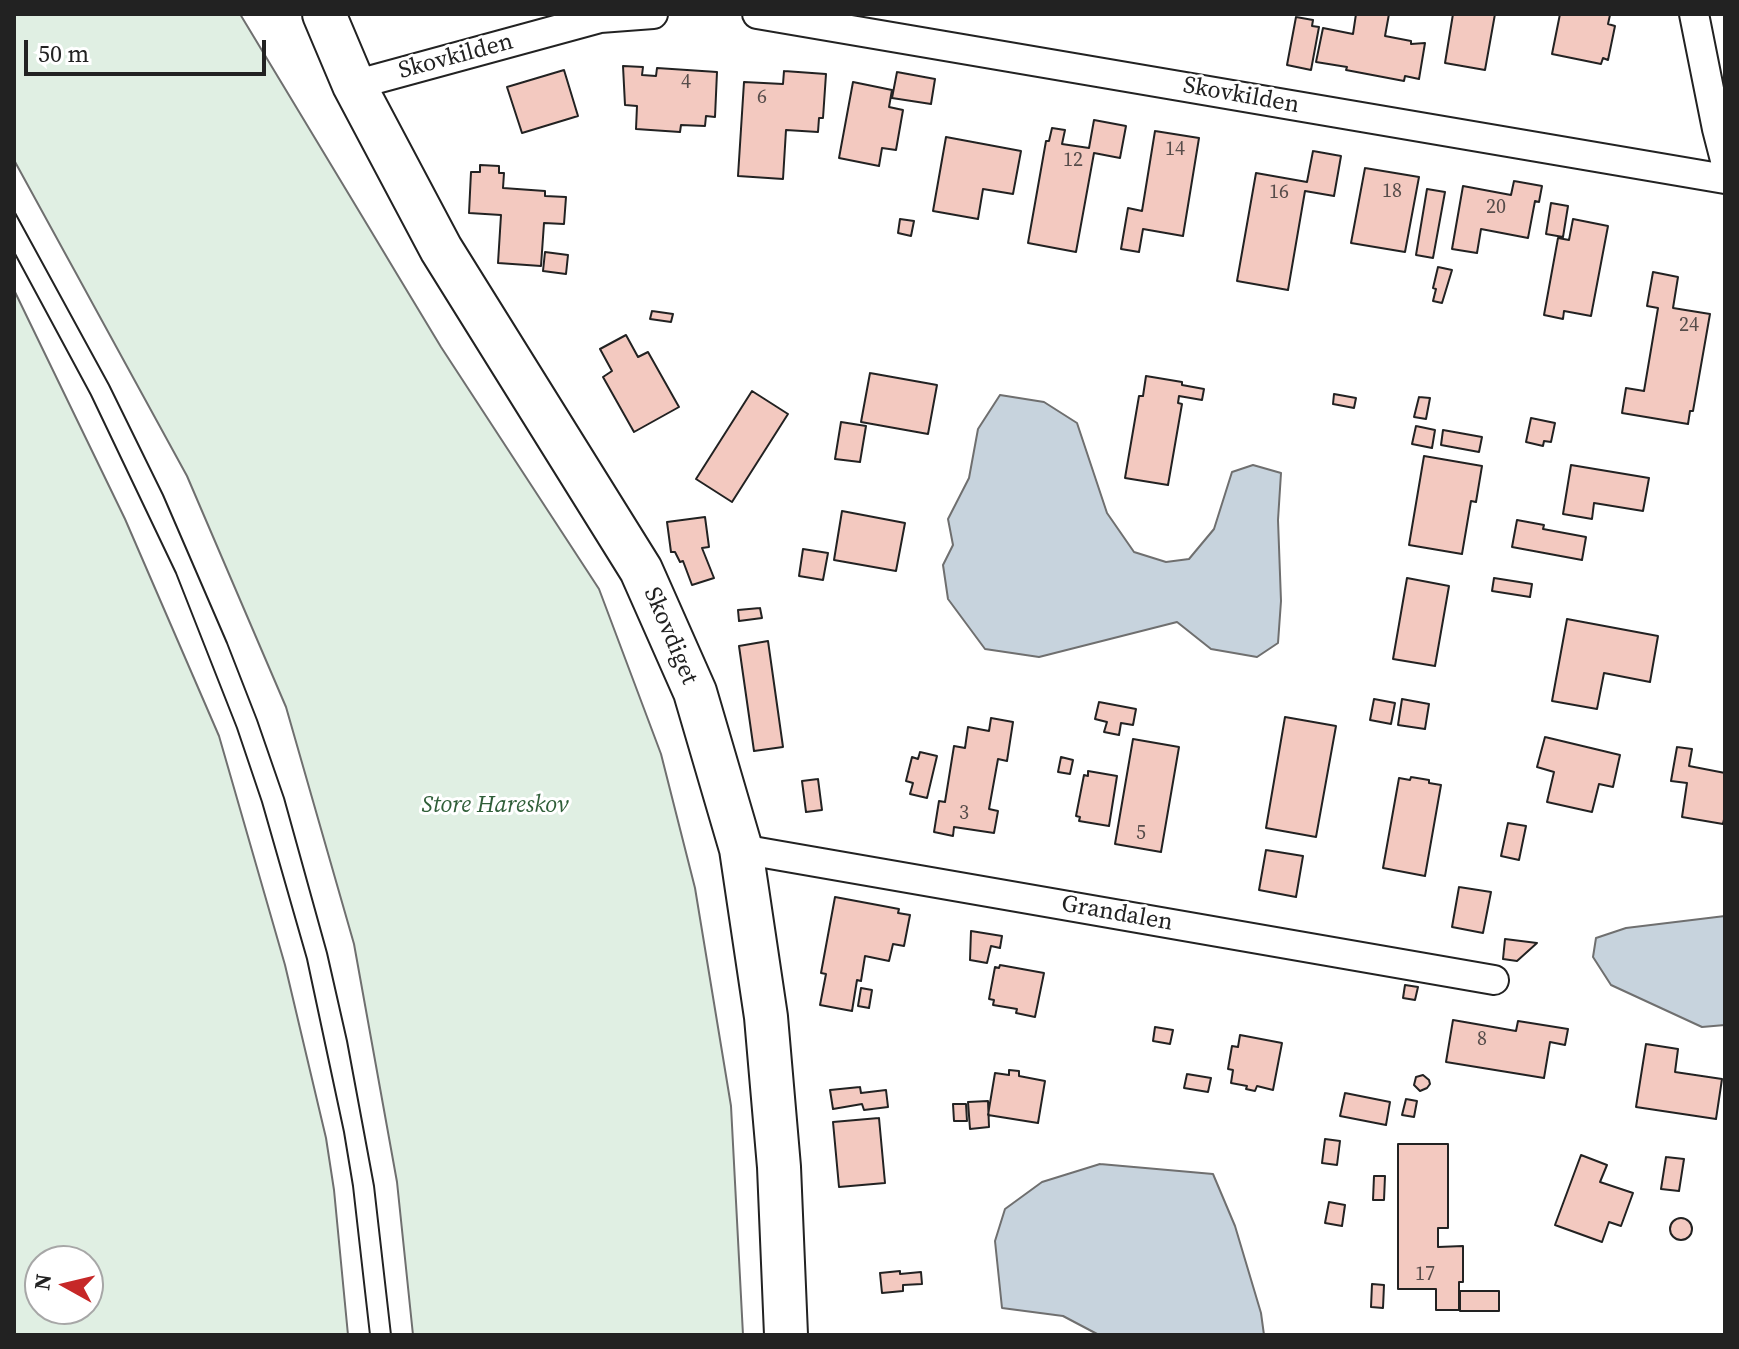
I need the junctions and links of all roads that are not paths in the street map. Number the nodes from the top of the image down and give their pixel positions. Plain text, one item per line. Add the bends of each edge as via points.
1 (324, 14) edge
2 (653, 14) edge
3 (757, 14) edge
4 (1694, 14) edge
5 (354, 85) junction
6 (1725, 160) edge
7 (1725, 179) edge
8 (741, 849) junction
9 (1494, 980) dead end
10 (786, 1335) edge

1 - 5 street, Skovdiget
2 - 5 street, Skovkilden via 600,18
3 - 7 street, Skovkilden
4 - 6 street
5 - 8 street, Skovdiget via 441,249 641,570 695,692
8 - 9 street, Grandalen
8 - 10 street, Skovdiget via 766,1017

